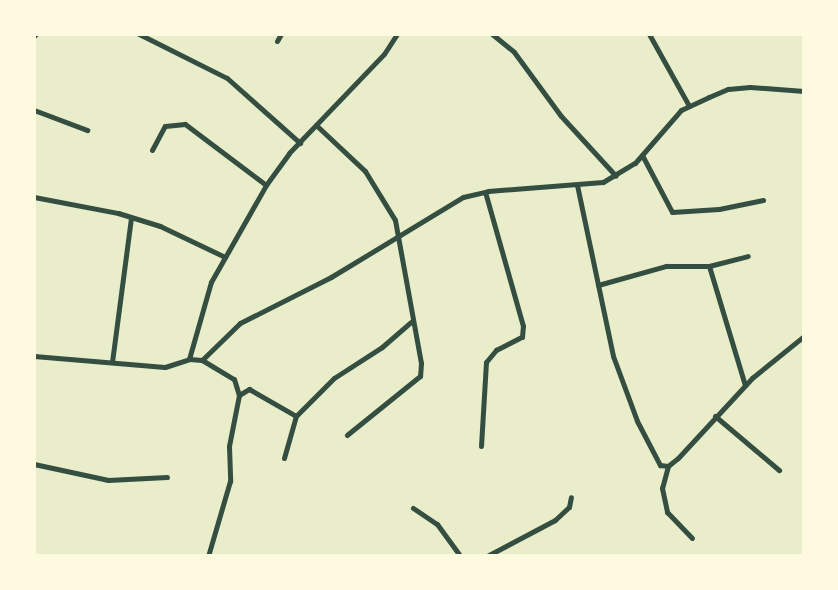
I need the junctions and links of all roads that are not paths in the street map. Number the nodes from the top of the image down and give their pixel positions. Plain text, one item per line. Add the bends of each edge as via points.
1 (139, 34) edge
2 (281, 34) edge
3 (397, 34) edge
4 (492, 34) edge
5 (649, 34) edge
6 (277, 41) dead end
7 (804, 91) edge
8 (689, 106) junction
9 (34, 110) edge
10 (316, 125) junction
11 (87, 130) dead end
12 (300, 143) junction
13 (152, 150) dead end
14 (642, 155) junction
15 (616, 176) junction
16 (266, 185) junction
17 (578, 185) junction
18 (485, 192) junction
19 (34, 197) edge
20 (763, 200) dead end
21 (131, 218) junction
22 (399, 236) junction
23 (748, 256) dead end
24 (225, 257) junction
25 (709, 266) junction
26 (598, 285) junction
27 (411, 322) junction
28 (804, 336) edge
29 (34, 356) edge
30 (189, 359) junction
31 (202, 360) junction
32 (112, 362) junction
33 (745, 385) junction
34 (239, 395) junction
35 (296, 416) junction
36 (716, 416) junction
37 (346, 435) dead end
38 (481, 446) dead end
39 (284, 458) dead end
40 (34, 464) edge
41 (668, 466) junction
42 (779, 470) dead end
43 (167, 477) dead end
44 (571, 497) dead end
45 (413, 508) dead end
46 (692, 538) dead end
47 (208, 555) edge
48 (460, 555) edge
49 (487, 555) edge

1 - 12 street via 227,78
2 - 6 street
3 - 10 street via 384,54
4 - 15 street via 514,52 561,116
5 - 8 street
7 - 8 street via 728,89
8 - 14 street via 681,110
9 - 11 street
10 - 12 street
10 - 22 street via 365,171 387,202
12 - 16 street
13 - 16 street via 165,126 184,124
14 - 15 street
14 - 20 street via 672,212 719,209
15 - 17 street
16 - 24 street
17 - 18 street
17 - 26 street
18 - 22 street via 463,197
18 - 38 street via 523,326 522,337 496,350 486,362
19 - 21 street
21 - 24 street via 160,226
21 - 32 street
22 - 27 street
22 - 31 street via 331,277 240,323
23 - 25 street
24 - 30 street via 210,282
25 - 26 street via 666,266
25 - 33 street
26 - 41 street via 613,356 637,422 660,465
27 - 35 street via 382,347 334,378
27 - 37 street via 421,363 420,376
28 - 33 street
29 - 32 street
30 - 31 street
30 - 32 street via 165,368
31 - 34 street via 234,379
33 - 36 street
34 - 35 street via 249,389
34 - 47 street via 230,446 230,481
35 - 39 street
36 - 41 street
36 - 42 street
40 - 43 street via 108,480
41 - 46 street via 662,488 667,512
44 - 49 street via 569,507 555,520
45 - 48 street via 437,524

